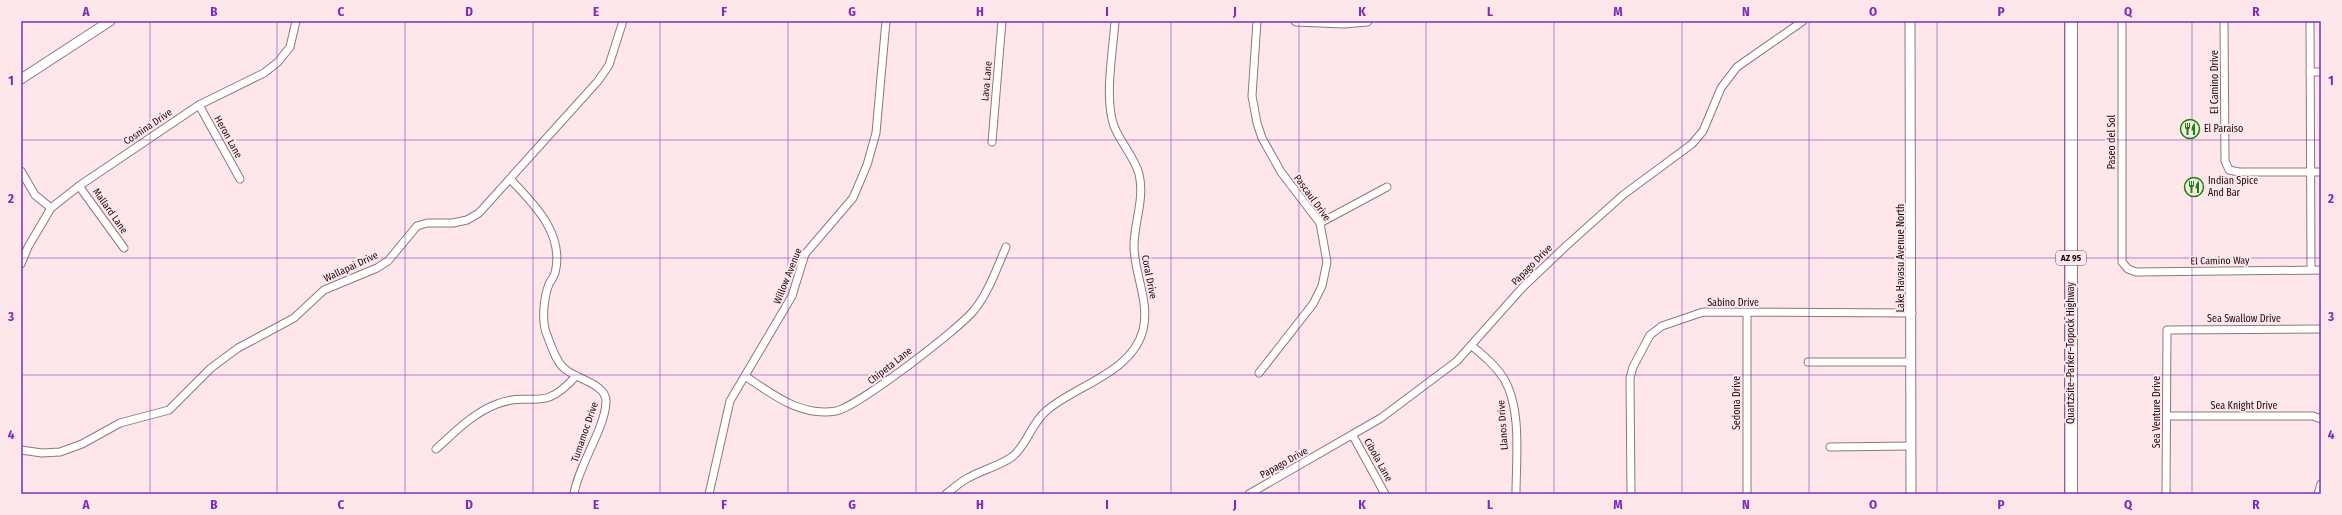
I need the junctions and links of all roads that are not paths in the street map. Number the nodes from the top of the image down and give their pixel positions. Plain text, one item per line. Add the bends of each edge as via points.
1 (110, 21) edge
2 (296, 21) edge
3 (623, 21) edge
4 (886, 21) edge
5 (1002, 21) edge
6 (1115, 21) edge
7 (1257, 21) edge
8 (1296, 21) edge
9 (1367, 21) edge
10 (1803, 21) edge
11 (1910, 21) edge
12 (2071, 21) edge
13 (2122, 21) edge
14 (2224, 21) edge
15 (2310, 21) edge
16 (2310, 72) junction
17 (2321, 72) edge
18 (21, 78) edge
19 (199, 105) junction
20 (992, 142) dead end
21 (21, 171) edge
22 (2310, 172) junction
23 (2321, 172) edge
24 (240, 179) dead end
25 (510, 179) junction
26 (79, 186) junction
27 (1388, 187) dead end
28 (51, 208) junction
29 (1320, 223) junction
30 (1006, 247) dead end
31 (124, 248) dead end
32 (2122, 262) joint
33 (21, 264) edge
34 (2311, 270) junction
35 (2321, 270) edge
36 (1747, 313) junction
37 (1912, 313) junction
38 (2321, 328) edge
39 (2167, 330) joint
40 (1472, 346) junction
41 (1808, 362) dead end
42 (1911, 362) junction
43 (1259, 373) dead end
44 (576, 376) junction
45 (745, 376) junction
46 (2167, 416) junction
47 (2321, 419) edge
48 (1353, 436) junction
49 (1911, 446) junction
50 (1830, 447) dead end
51 (436, 449) dead end
52 (21, 450) edge
53 (2321, 484) edge
54 (574, 494) edge
55 (709, 494) edge
56 (946, 494) edge
57 (1249, 494) edge
58 (1385, 494) edge
59 (1516, 494) edge
60 (1631, 494) edge
61 (1747, 494) edge
62 (1910, 494) edge
63 (2071, 494) edge
64 (2166, 494) edge
65 (2318, 494) edge

1 - 18 main road
2 - 19 street, Cosnina Drive via 290,47 278,62 264,73
3 - 25 street, Wallapai Drive via 609,65
4 - 45 street, Willow Avenue via 876,132 867,165 852,198 805,254 792,296
5 - 20 street, Lava Lane
6 - 56 street, Coral Drive via 1110,102 1114,125 1139,174 1141,199 1134,244 1135,263 1145,312 1143,329 1130,355 1093,383 1046,411 1023,446 1011,457 968,478
7 - 29 street, Pascaul Drive via 1252,96 1257,123 1262,138 1281,172
8 - 9 main road
10 - 40 street, Papago Drive via 1737,67 1721,88 1704,131 1692,144 1623,195 1565,247 1522,288
11 - 37 main road, Lake Havasu Avenue North
12 - 63 highway, Quartzsite–Parker–Topock Highway / AZ 95
13 - 32 street, Paseo del Sol
14 - 22 street, El Camino Drive via 2226,166 2229,170 2239,172
15 - 16 street
16 - 17 street
16 - 22 street
19 - 24 street, Heron Lane
19 - 26 street, Cosnina Drive
21 - 28 street via 35,196
22 - 23 street, El Camino Drive
22 - 34 street
25 - 44 street, Tumamoc Drive via 536,206 552,232 557,261 545,301 546,332 564,369
25 - 52 street, Wallapai Drive via 479,213 453,223 427,223 417,226 388,261 324,290 294,318 238,348 211,368 170,410 120,423 82,444 60,452
26 - 28 street, Cosnina Drive
26 - 31 street, Mallard Lane
27 - 29 street
28 - 33 street, Cosnina Drive via 28,246
29 - 43 street, Pascaul Drive via 1327,249 1322,286 1301,320
30 - 45 street, Chipeta Lane via 996,274 974,311 870,394 848,407 836,411 804,410 785,402
32 - 34 street, El Camino Way via 2128,269 2136,272
34 - 35 street, El Camino Way
36 - 37 street, Sabino Drive
36 - 60 street, Sabino Drive via 1703,312 1662,326 1650,335 1630,378
36 - 61 street, Sedona Drive
37 - 42 main road, Lake Havasu Avenue North
38 - 39 street, Sea Swallow Drive
39 - 46 street, Sea Venture Drive
40 - 48 street, Papago Drive via 1442,374
40 - 59 street, Llanos Drive via 1494,366 1511,394 1516,424
41 - 42 street
42 - 49 main road, Lake Havasu Avenue North
44 - 51 street via 553,398 498,403 479,411
44 - 54 street, Tumamoc Drive via 598,388 605,395 606,402
45 - 55 street, Willow Avenue via 730,401
46 - 47 street, Sea Knight Drive via 2313,416
46 - 64 street, Sea Venture Drive
48 - 57 street, Papago Drive
48 - 58 street, Cibola Lane
49 - 50 street
49 - 62 main road, Lake Havasu Avenue North
53 - 65 street

